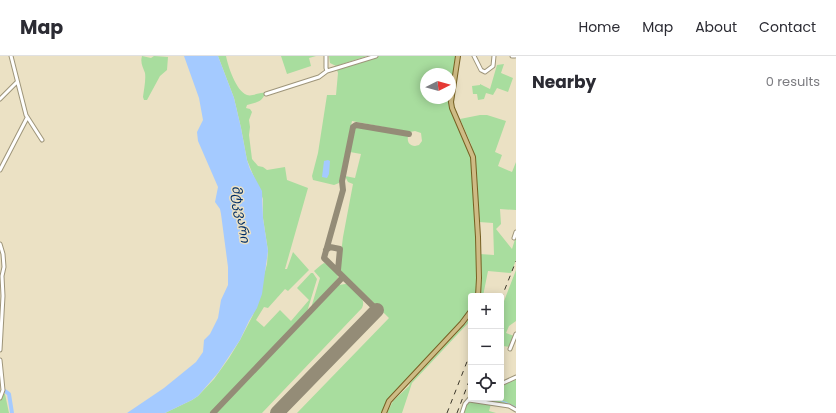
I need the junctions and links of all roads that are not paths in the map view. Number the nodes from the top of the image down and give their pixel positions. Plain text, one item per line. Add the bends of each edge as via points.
1 (11, 56) edge
2 (326, 56) edge
3 (376, 56) edge
4 (458, 56) edge
5 (474, 56) edge
6 (494, 56) edge
7 (327, 72) junction
8 (17, 82) junction
9 (266, 94) dead end
10 (0, 100) edge
11 (27, 118) junction
12 (42, 140) dead end
13 (0, 170) edge
14 (516, 232) edge
15 (514, 238) dead end
16 (0, 244) edge
17 (1, 277) edge
18 (478, 293) edge
19 (468, 315) edge
20 (516, 334) edge
21 (0, 350) edge
22 (510, 350) dead end
23 (0, 360) edge
24 (516, 377) edge
25 (504, 383) edge
26 (2, 391) edge
27 (0, 398) edge
28 (469, 401) edge
29 (476, 401) edge
30 (516, 410) edge
31 (384, 413) edge
32 (462, 413) edge

1 - 8 street
2 - 7 street
3 - 7 street
4 - 18 main road via 451,102 474,162
5 - 6 street via 484,72 493,66
7 - 9 street
8 - 10 street
8 - 11 street
11 - 12 street
11 - 13 street
14 - 15 street
16 - 17 street via 4,267
17 - 21 street via 3,301
19 - 31 main road via 389,402
20 - 22 street
23 - 26 street
24 - 25 street
26 - 27 street
28 - 32 street
29 - 30 street via 509,406

